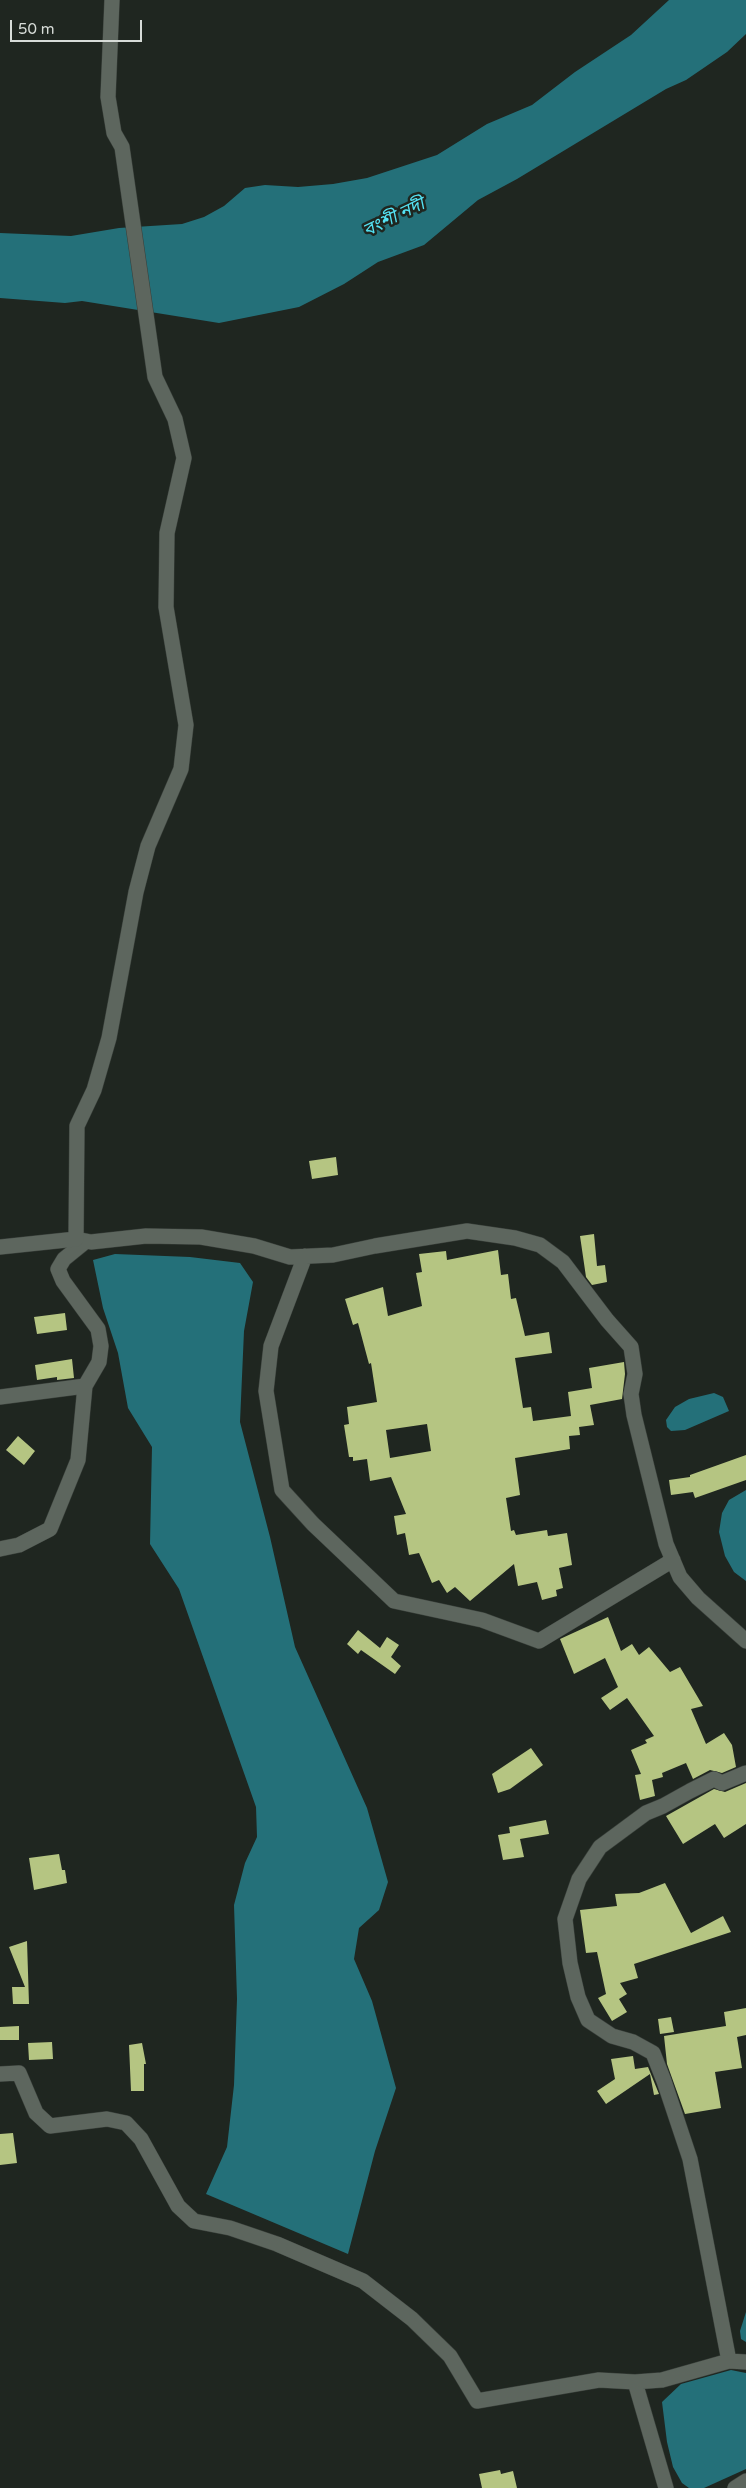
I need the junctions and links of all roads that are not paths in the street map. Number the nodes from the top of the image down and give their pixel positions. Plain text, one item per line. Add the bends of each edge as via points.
1 (112, 0) edge
2 (80, 1241) junction
3 (0, 1247) edge
4 (305, 1256) junction
5 (85, 1386) junction
6 (0, 1398) edge
7 (0, 1549) edge
8 (673, 1560) junction
9 (746, 1641) edge
10 (746, 1773) edge
11 (0, 2074) edge
12 (729, 2360) junction
13 (746, 2362) edge
14 (635, 2382) junction
15 (746, 2481) edge
16 (666, 2488) edge
17 (735, 2488) edge

1 - 2 street via 108,97 114,133 122,147 155,377 175,418 184,458 167,533 166,607 186,725 181,769 148,846 136,892 109,1038 94,1090 76,1126
2 - 3 street
2 - 4 street via 146,1236 201,1237 254,1246 290,1257
2 - 5 street via 58,1269 98,1329 99,1362
4 - 8 street via 333,1255 467,1231 540,1245 563,1262 631,1347 635,1374 631,1394 634,1415 666,1544
4 - 8 street via 271,1346 266,1391 282,1490 394,1601 482,1620 539,1641
5 - 6 street
5 - 7 street via 78,1460 50,1528 19,1545
8 - 9 street via 680,1577 698,1598
10 - 12 street via 722,1783 714,1779 646,1813 600,1847 579,1879 565,1919 570,1963 578,1997 588,2020 612,2036 654,2053 690,2159
11 - 14 street via 19,2073 36,2113 50,2126 107,2119 126,2123 142,2139 178,2206 194,2221 230,2228 277,2244 363,2281 412,2319 450,2356 477,2401 599,2380
12 - 13 street
12 - 14 street via 662,2380
14 - 16 street
15 - 17 street

